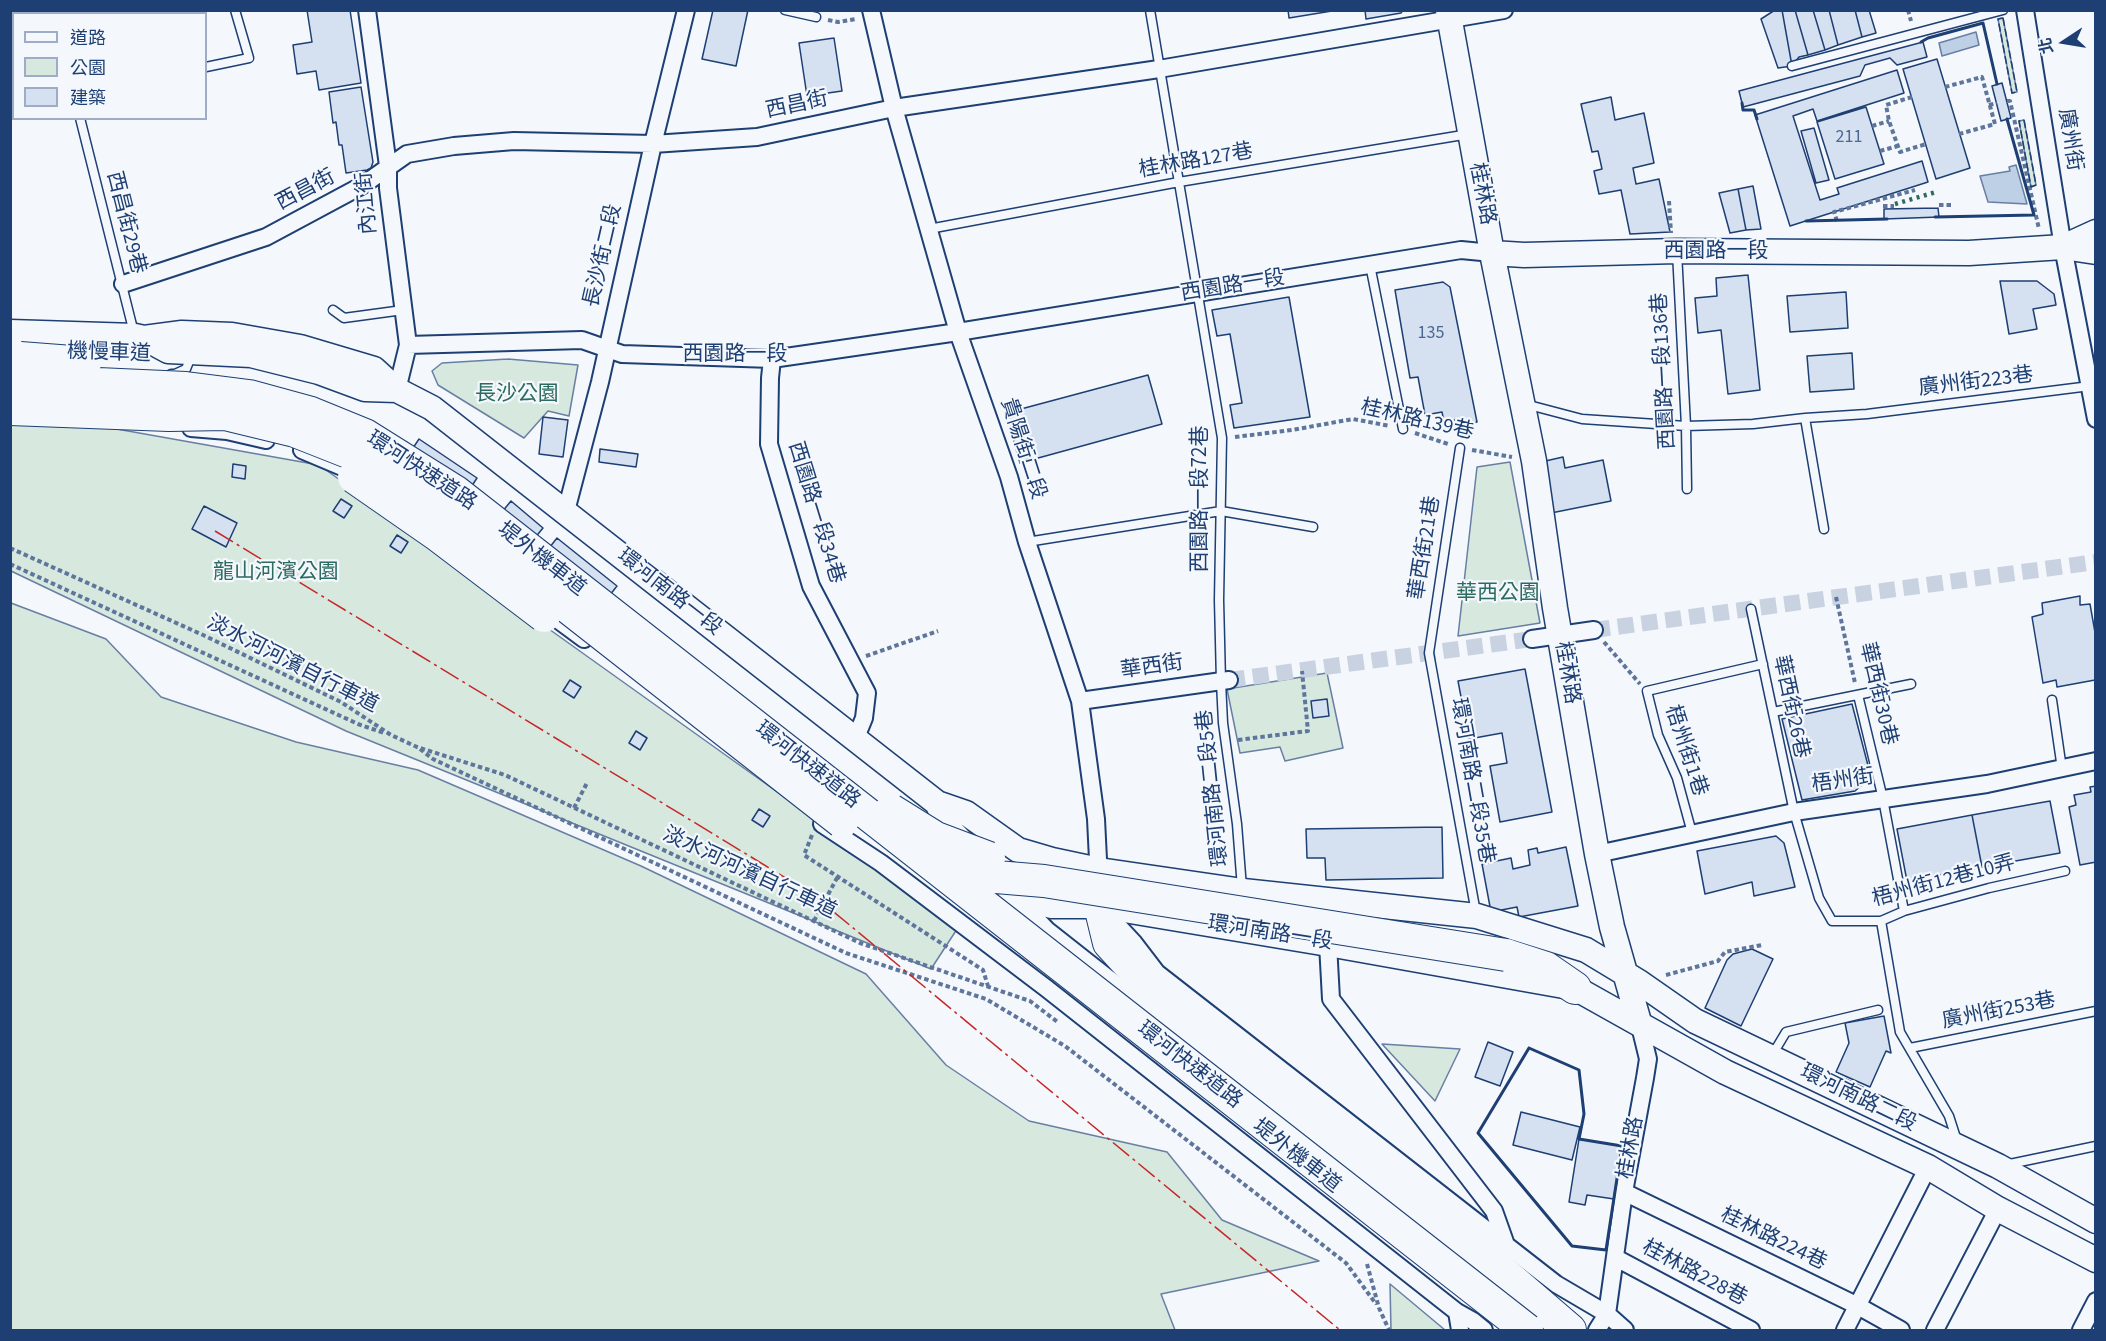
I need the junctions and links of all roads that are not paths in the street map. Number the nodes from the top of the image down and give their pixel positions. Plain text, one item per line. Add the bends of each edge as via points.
1 (235, 10) edge
2 (367, 10) edge
3 (686, 10) edge
4 (785, 10) edge
5 (1150, 10) edge
6 (1504, 10) edge
7 (2003, 10) edge
8 (2025, 10) edge
9 (872, 14) edge
10 (1449, 16) edge
11 (816, 17) road end
12 (1792, 66) dead end
13 (207, 67) edge
14 (1159, 69) junction
15 (894, 108) junction
16 (81, 120) edge
17 (1470, 134) junction
18 (653, 144) junction
19 (388, 166) junction
20 (1179, 182) junction
21 (929, 229) junction
22 (2096, 232) edge
23 (2053, 247) junction
24 (1675, 251) junction
25 (2096, 252) edge
26 (1492, 253) junction
27 (1370, 265) junction
28 (123, 285) junction
29 (1197, 293) junction
30 (333, 310) dead end
31 (403, 310) junction
32 (958, 332) junction
33 (140, 337) junction
34 (408, 345) junction
35 (606, 348) junction
36 (194, 351) junction
37 (12, 357) edge
38 (772, 359) junction
39 (56, 370) dead end
40 (90, 372) dead end
41 (166, 374) dead end
42 (2090, 386) junction
43 (396, 390) junction
44 (1522, 404) junction
45 (10, 407) edge
46 (169, 415) junction
47 (10, 418) edge
48 (1805, 418) junction
49 (2096, 419) edge
50 (1686, 426) junction
51 (1403, 429) road end
52 (1460, 448) road end
53 (1687, 489) dead end
54 (566, 511) junction
55 (1221, 512) junction
56 (1313, 527) dead end
57 (1824, 529) dead end
58 (1027, 542) junction
59 (1751, 609) dead end
60 (1594, 630) tunnel mouth
61 (1560, 635) junction
62 (1532, 639) tunnel mouth
63 (1429, 653) joint
64 (1762, 664) junction
65 (1225, 681) junction
66 (1911, 684) dead end
67 (1858, 695) junction
68 (1080, 700) junction
69 (2052, 700) dead end
70 (1773, 712) junction
71 (855, 740) junction
72 (2096, 761) edge
73 (2062, 769) junction
74 (1883, 799) junction
75 (937, 803) junction
76 (1794, 812) junction
77 (1692, 833) junction
78 (1598, 854) junction
79 (881, 863) junction
80 (1099, 870) junction
81 (2065, 871) dead end
82 (1044, 881) junction
83 (1243, 891) junction
84 (1016, 897) junction
85 (1100, 906) junction
86 (1904, 911) junction
87 (1477, 916) junction
88 (1832, 921) joint
89 (1881, 921) junction
90 (1328, 944) junction
91 (1632, 977) junction
92 (1575, 988) junction
93 (1878, 1010) dead end
94 (2096, 1011) edge
95 (1639, 1022) junction
96 (1910, 1048) junction
97 (1771, 1057) junction
98 (2096, 1146) edge
99 (1959, 1148) junction
100 (1998, 1166) junction
101 (1928, 1167) junction
102 (1624, 1192) junction
103 (1998, 1209) junction
104 (2096, 1221) edge
105 (1505, 1243) junction
106 (1616, 1258) junction
107 (2096, 1260) edge
108 (2096, 1301) edge
109 (1858, 1306) junction
110 (1457, 1312) junction
111 (1607, 1314) junction
112 (1460, 1330) edge
113 (1484, 1330) edge
114 (1492, 1330) edge
115 (1527, 1330) edge
116 (1555, 1330) edge
117 (1570, 1330) edge
118 (1597, 1330) edge
119 (1625, 1330) edge
120 (1751, 1330) edge
121 (1845, 1330) edge
122 (1900, 1330) edge
123 (1935, 1330) edge
124 (2081, 1330) edge

1 - 13 lane via 249,58
2 - 19 street, 內江街
3 - 18 street, 長沙街二段
4 - 11 lane
5 - 14 lane, 西園路一段72巷
6 - 10 street, 西昌街
7 - 12 lane
8 - 23 street, 廣州街
9 - 15 street, 貴陽街二段
10 - 14 street, 西昌街
10 - 17 street, 桂林路
14 - 15 street, 西昌街
14 - 20 lane, 西園路一段72巷
15 - 18 street, 西昌街 via 757,137
15 - 21 street, 貴陽街二段
16 - 28 lane, 西昌街29巷
17 - 20 lane, 桂林路127巷
17 - 26 street, 桂林路
18 - 19 street, 西昌街 via 514,141 406,154
18 - 35 street, 長沙街二段
19 - 28 street, 西昌街 via 363,185 266,237
19 - 31 street, 內江街
20 - 21 lane, 桂林路127巷
20 - 29 lane, 西園路一段72巷
21 - 32 street, 貴陽街二段
22 - 23 street, 西園路一段
23 - 24 street, 西園路一段 via 1969,253
23 - 25 street, 西園路一段
23 - 42 street, 廣州街
24 - 26 street, 西園路一段
24 - 50 lane, 西園路一段136巷
26 - 27 street, 西園路一段 via 1461,250
26 - 44 street, 桂林路
27 - 29 street, 西園路一段
27 - 51 lane
28 - 33 lane, 西昌街29巷
29 - 32 street, 西園路一段
29 - 55 lane, 西園路一段72巷 via 1222,438
30 - 31 lane via 344,318
31 - 34 street, 內江街
32 - 38 street, 西園路一段
32 - 58 street, 貴陽街二段 via 1009,477
33 - 36 street, 環河南路一段 via 168,351
33 - 37 street, 環河南路一段
33 - 43 street, 環河南路一段 via 182,333 232,335 300,347 374,369
34 - 35 street, 西園路一段 via 582,340
34 - 43 street, 內江街
35 - 38 street, 西園路一段 via 622,354
35 - 54 street, 長沙街二段
36 - 41 lane, 機慢車道 via 186,369
36 - 43 street, 環河南路一段 via 251,355 319,372 365,389
37 - 82 highway, bridge via 256,377 333,400 407,435 479,486 886,806 936,838
37 - 115 highway, 環河快速道路, bridge via 249,396 311,413 365,435 436,479
38 - 71 street, 西園路一段34巷 via 769,444 811,586 867,693 864,718
39 - 40 lane, 機慢車道
42 - 48 lane, 廣州街223巷
42 - 49 street, 廣州街
43 - 54 street, 環河南路一段 via 432,408
44 - 50 lane, 廣州街223巷 via 1582,419
44 - 61 street, 桂林路
45 - 46 highway, 環河快速道路, bridge
45 - 79 street, 堤外機車道 via 233,419 294,433 359,459 443,513 600,634 835,820
46 - 82 highway, bridge via 306,456 352,476 463,554 767,790 813,818 925,860 996,877
46 - 114 highway, 環河快速道路, bridge via 225,414 295,431 361,457 445,511
47 - 79 street, 堤外機車道 via 227,431 288,444 352,471 435,525 830,831
48 - 50 lane, 廣州街223巷
48 - 57 lane
50 - 53 lane, 西園路一段136巷
52 - 63 lane, 華西街21巷
54 - 71 street, 環河南路一段
55 - 56 lane
55 - 58 lane
55 - 65 lane, 西園路一段72巷 via 1219,600
58 - 68 street, 貴陽街二段
59 - 64 lane, 華西街26巷
60 - 61 street
61 - 62 street
61 - 78 street, 桂林路
63 - 87 lane, 環河南路二段35巷
64 - 70 lane, 華西街26巷
64 - 77 lane, 梧州街1巷 via 1647,691
65 - 68 street, 華西街
65 - 83 lane, 環河南路二段5巷 via 1226,742
66 - 67 lane
67 - 70 lane
67 - 74 lane, 華西街30巷
68 - 80 street, 貴陽街二段
69 - 73 lane
70 - 76 lane, 華西街26巷
71 - 75 street, 環河南路一段
72 - 73 street, 梧州街
73 - 74 street, 梧州街
74 - 76 street, 梧州街
74 - 86 lane, 華西街30巷
75 - 80 street, 環河南路一段 via 966,813 1018,850
75 - 84 street, 環河南路一段 via 950,830
76 - 77 street, 梧州街
76 - 88 lane, 華西街26巷 via 1819,898
77 - 78 street, 梧州街
78 - 91 street, 桂林路 via 1612,927
79 - 110 street, 堤外機車道
80 - 83 street, 環河南路一段
80 - 85 street, 貴陽街二段
81 - 86 lane, 梧州街12巷10弄
82 - 92 highway, bridge via 1506,955 1546,968
83 - 87 street, 環河南路一段
84 - 85 street, 環河南路一段 via 1052,906
84 - 116 street via 1047,930
85 - 90 street, 環河南路一段
85 - 105 street via 1157,973
85 - 117 highway via 1109,943 1155,993 1442,1220
86 - 89 lane, 梧州街12巷10弄
87 - 91 street, 環河南路一段 via 1586,950
88 - 89 lane, 梧州街12巷10弄
89 - 96 lane via 1900,1032
90 - 92 street, 環河南路一段
90 - 105 street via 1331,999 1494,1211
91 - 95 street, 桂林路
91 - 97 street, 環河南路二段 via 1695,1021
92 - 95 street, 環河南路一段
93 - 97 lane via 1786,1032
94 - 96 lane, 廣州街253巷
95 - 101 street, 環河南路二段 via 1725,1072
95 - 102 street, 桂林路 via 1648,1059
96 - 99 lane via 1949,1116
97 - 99 street, 環河南路二段
98 - 100 lane
99 - 100 street, 環河南路二段
100 - 104 street, 環河南路二段
101 - 103 street, 環河南路二段
101 - 109 street
102 - 106 street, 桂林路
102 - 109 street, 桂林路224巷
103 - 107 street, 環河南路二段
103 - 123 street
105 - 111 street via 1556,1284
106 - 111 street, 桂林路
106 - 120 street, 桂林路228巷
108 - 124 street
109 - 121 street
109 - 122 street, 桂林路224巷
110 - 112 street
110 - 113 street, 堤外機車道
111 - 118 street, 桂林路
111 - 119 street

